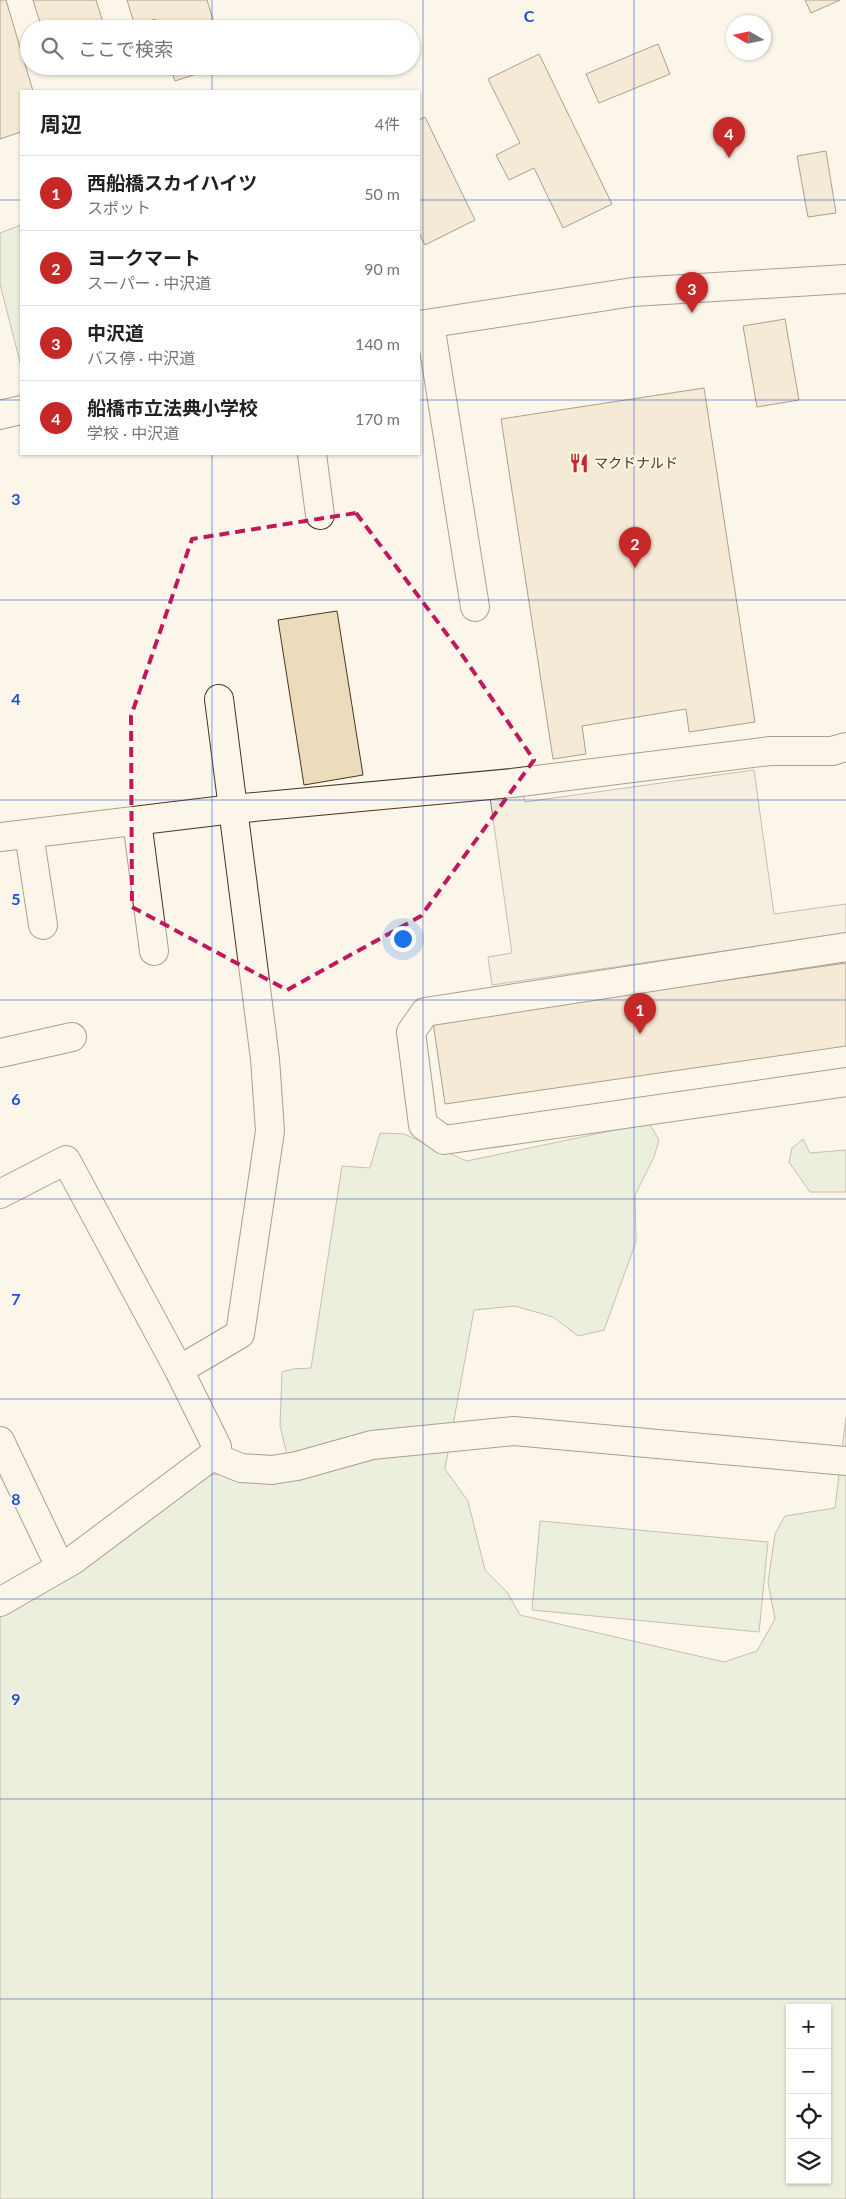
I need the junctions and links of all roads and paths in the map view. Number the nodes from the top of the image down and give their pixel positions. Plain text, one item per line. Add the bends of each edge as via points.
1 (846, 279) edge
2 (424, 324) edge
3 (20, 410) edge
4 (0, 415) edge
5 (312, 455) edge
6 (320, 515) dead end
7 (476, 607) dead end
8 (219, 699) dead end
9 (846, 747) edge
10 (233, 810) junction
11 (137, 821) junction
12 (29, 834) junction
13 (0, 837) edge
14 (43, 925) dead end
15 (846, 947) edge
16 (154, 951) dead end
17 (72, 1037) dead end
18 (0, 1052) edge
19 (846, 1082) edge
20 (0, 1194) edge
21 (179, 1370) junction
22 (0, 1441) edge
23 (212, 1456) junction
24 (846, 1461) edge
25 (60, 1567) junction
26 (0, 1602) edge

1 - 2 street via 633,292
2 - 7 street
3 - 4 street
5 - 6 street
8 - 10 street
9 - 10 street via 832,751 770,751 512,783
10 - 11 street
10 - 21 street via 265,1059 270,1131 240,1334
11 - 12 street
11 - 16 street
12 - 13 street
12 - 14 street
15 - 19 street via 425,1012 412,1032 423,1125 444,1140
17 - 18 street
20 - 21 street via 66,1160
21 - 23 street via 217,1447
22 - 25 street
23 - 24 street via 241,1468 272,1470 372,1445 514,1431
23 - 25 street
25 - 26 street

